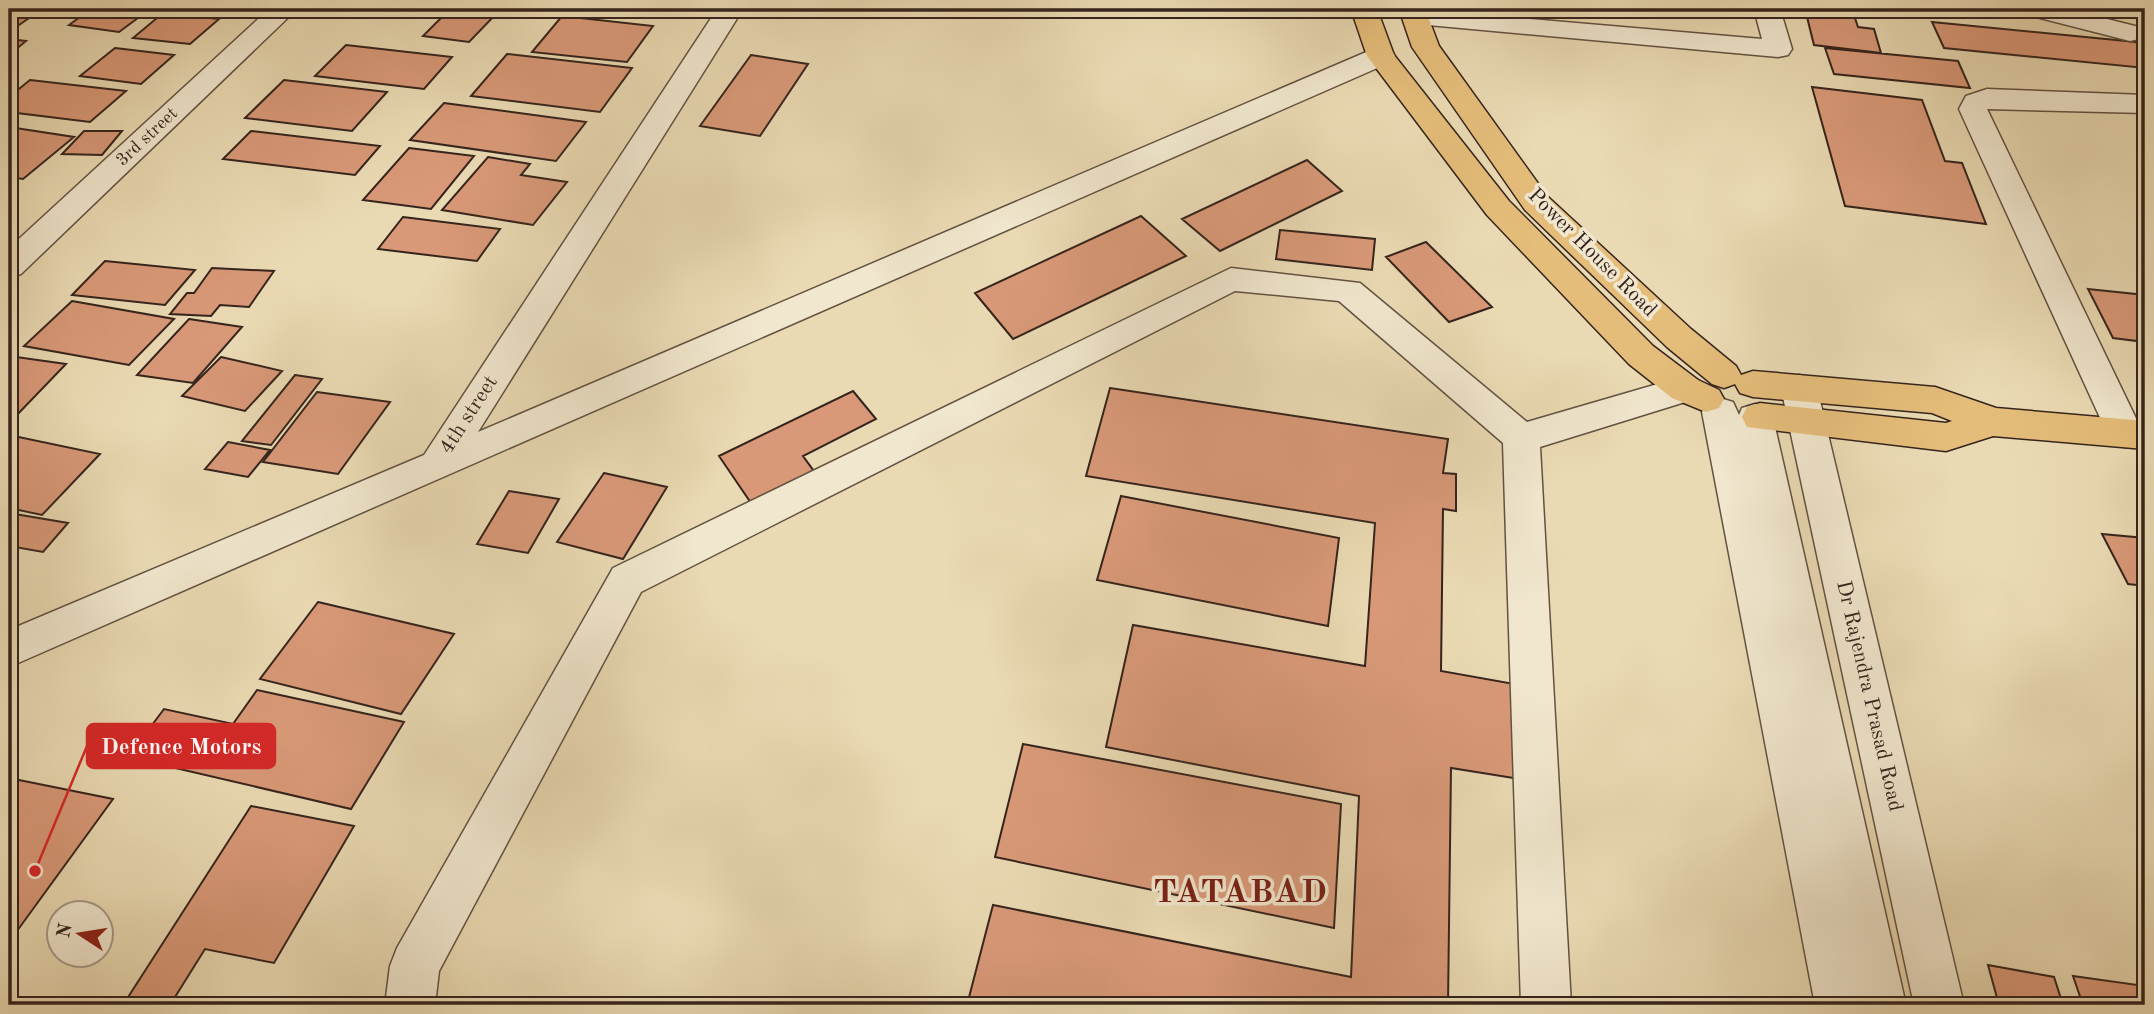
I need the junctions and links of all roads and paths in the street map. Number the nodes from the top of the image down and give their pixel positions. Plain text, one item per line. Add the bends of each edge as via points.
1 (284, 9) edge
2 (730, 9) edge
3 (1364, 9) edge
4 (1767, 9) edge
5 (2037, 9) edge
6 (1414, 13) edge
7 (2130, 33) dead end
8 (1381, 56) junction
9 (2145, 104) edge
10 (9, 266) edge
11 (1729, 399) junction
12 (1803, 405) junction
13 (2135, 434) edge
14 (1521, 439) junction
15 (437, 465) junction
16 (9, 649) edge
17 (1791, 668) junction
18 (410, 1005) edge
19 (1546, 1005) edge
20 (1840, 1005) edge
21 (1881, 1005) edge
22 (1939, 1005) edge

1 - 10 street, 3rd street
2 - 15 street, 4th street
3 - 8 main road
4 - 6 street via 1778,49
5 - 7 street
6 - 11 main road, Power House Road via 1426,47 1536,203 1679,338
8 - 11 main road via 1498,208 1641,355
8 - 15 street
9 - 13 street via 1987,98 1976,102 1973,110
11 - 12 main road
11 - 14 street via 1614,413
11 - 17 street
12 - 13 main road via 1946,437 1993,422
12 - 22 street, Dr Rajendra Prasad Road
14 - 18 street via 1348,291 1231,279 627,580 415,967
14 - 19 street
15 - 16 street, 4th street
17 - 20 street
17 - 21 street

